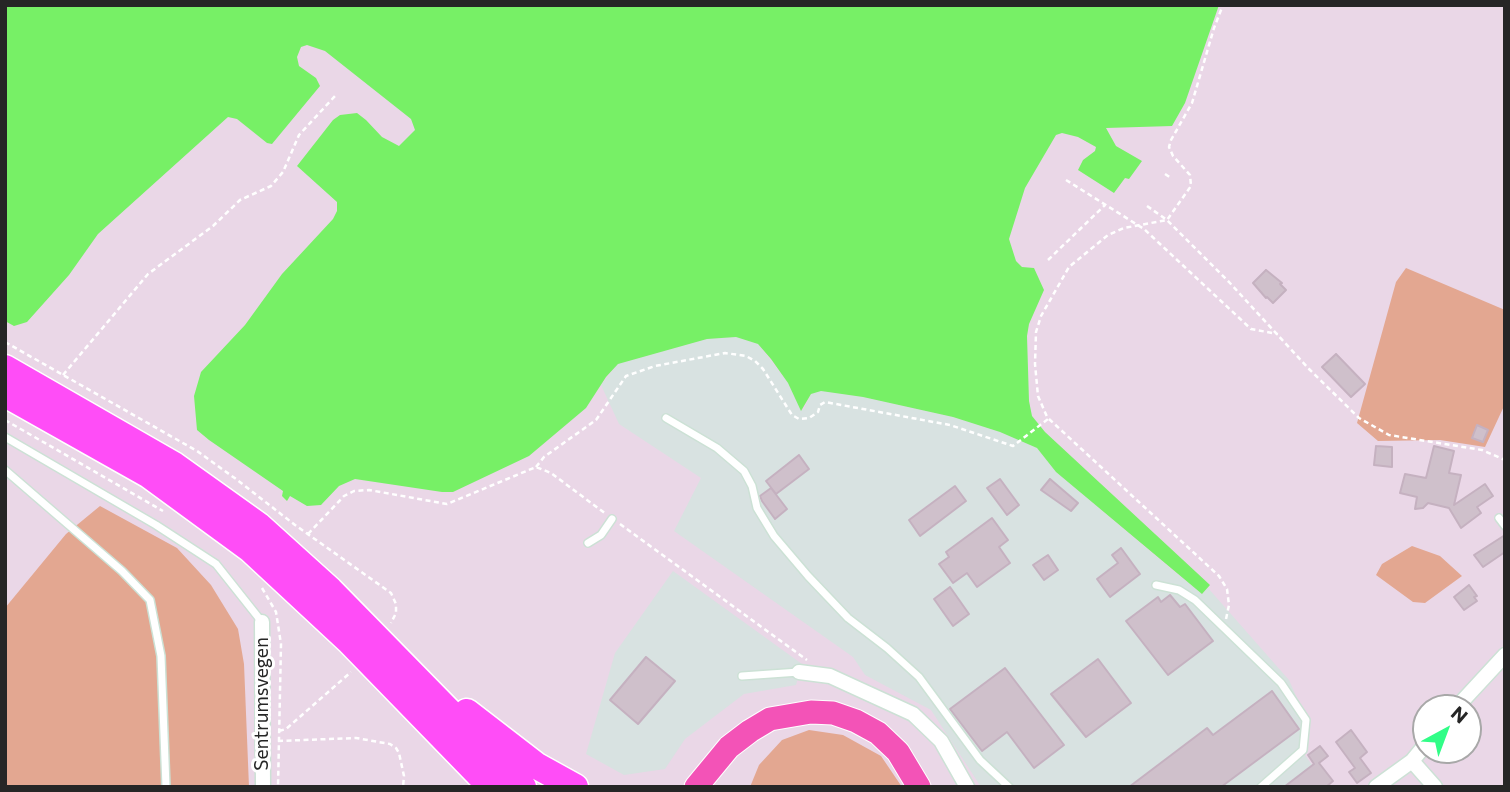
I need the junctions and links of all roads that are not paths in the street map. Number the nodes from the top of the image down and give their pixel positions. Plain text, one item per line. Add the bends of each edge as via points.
1 (5, 368) edge
2 (5, 394) edge
3 (666, 418) dead end
4 (5, 437) edge
5 (5, 470) edge
6 (1499, 518) dead end
7 (612, 519) road end
8 (1505, 526) edge
9 (588, 542) dead end
10 (1156, 584) dead end
11 (330, 590) junction
12 (262, 622) joint
13 (1505, 655) edge
14 (800, 672) joint
15 (742, 676) dead end
16 (1468, 694) edge
17 (1412, 761) edge
18 (1415, 764) edge
19 (715, 765) junction
20 (1261, 786) edge
21 (166, 787) edge
22 (263, 787) edge
23 (491, 787) edge
24 (523, 787) edge
25 (575, 787) edge
26 (696, 787) edge
27 (705, 787) edge
28 (919, 787) edge
29 (967, 787) edge
30 (1009, 787) edge
31 (1376, 787) edge
32 (1435, 787) edge

1 - 11 highway via 174,464 258,525
2 - 23 highway via 149,475 250,549 349,641
3 - 30 lane via 718,448 744,471 757,508 808,576 848,618 919,677 980,760
4 - 12 lane via 216,564
5 - 21 lane via 150,600 161,656
6 - 8 lane
7 - 9 lane via 601,535
10 - 20 lane via 1195,600 1281,683 1306,720 1303,750
11 - 24 highway
11 - 25 highway via 378,627 467,712 537,766
12 - 22 street, Sentrumsvegen
13 - 16 street
14 - 15 lane
14 - 29 street via 830,676 914,714 941,741
17 - 31 street
18 - 32 street
19 - 26 main road
19 - 27 main road
19 - 28 main road via 730,747 770,719 832,713 878,733 898,752

